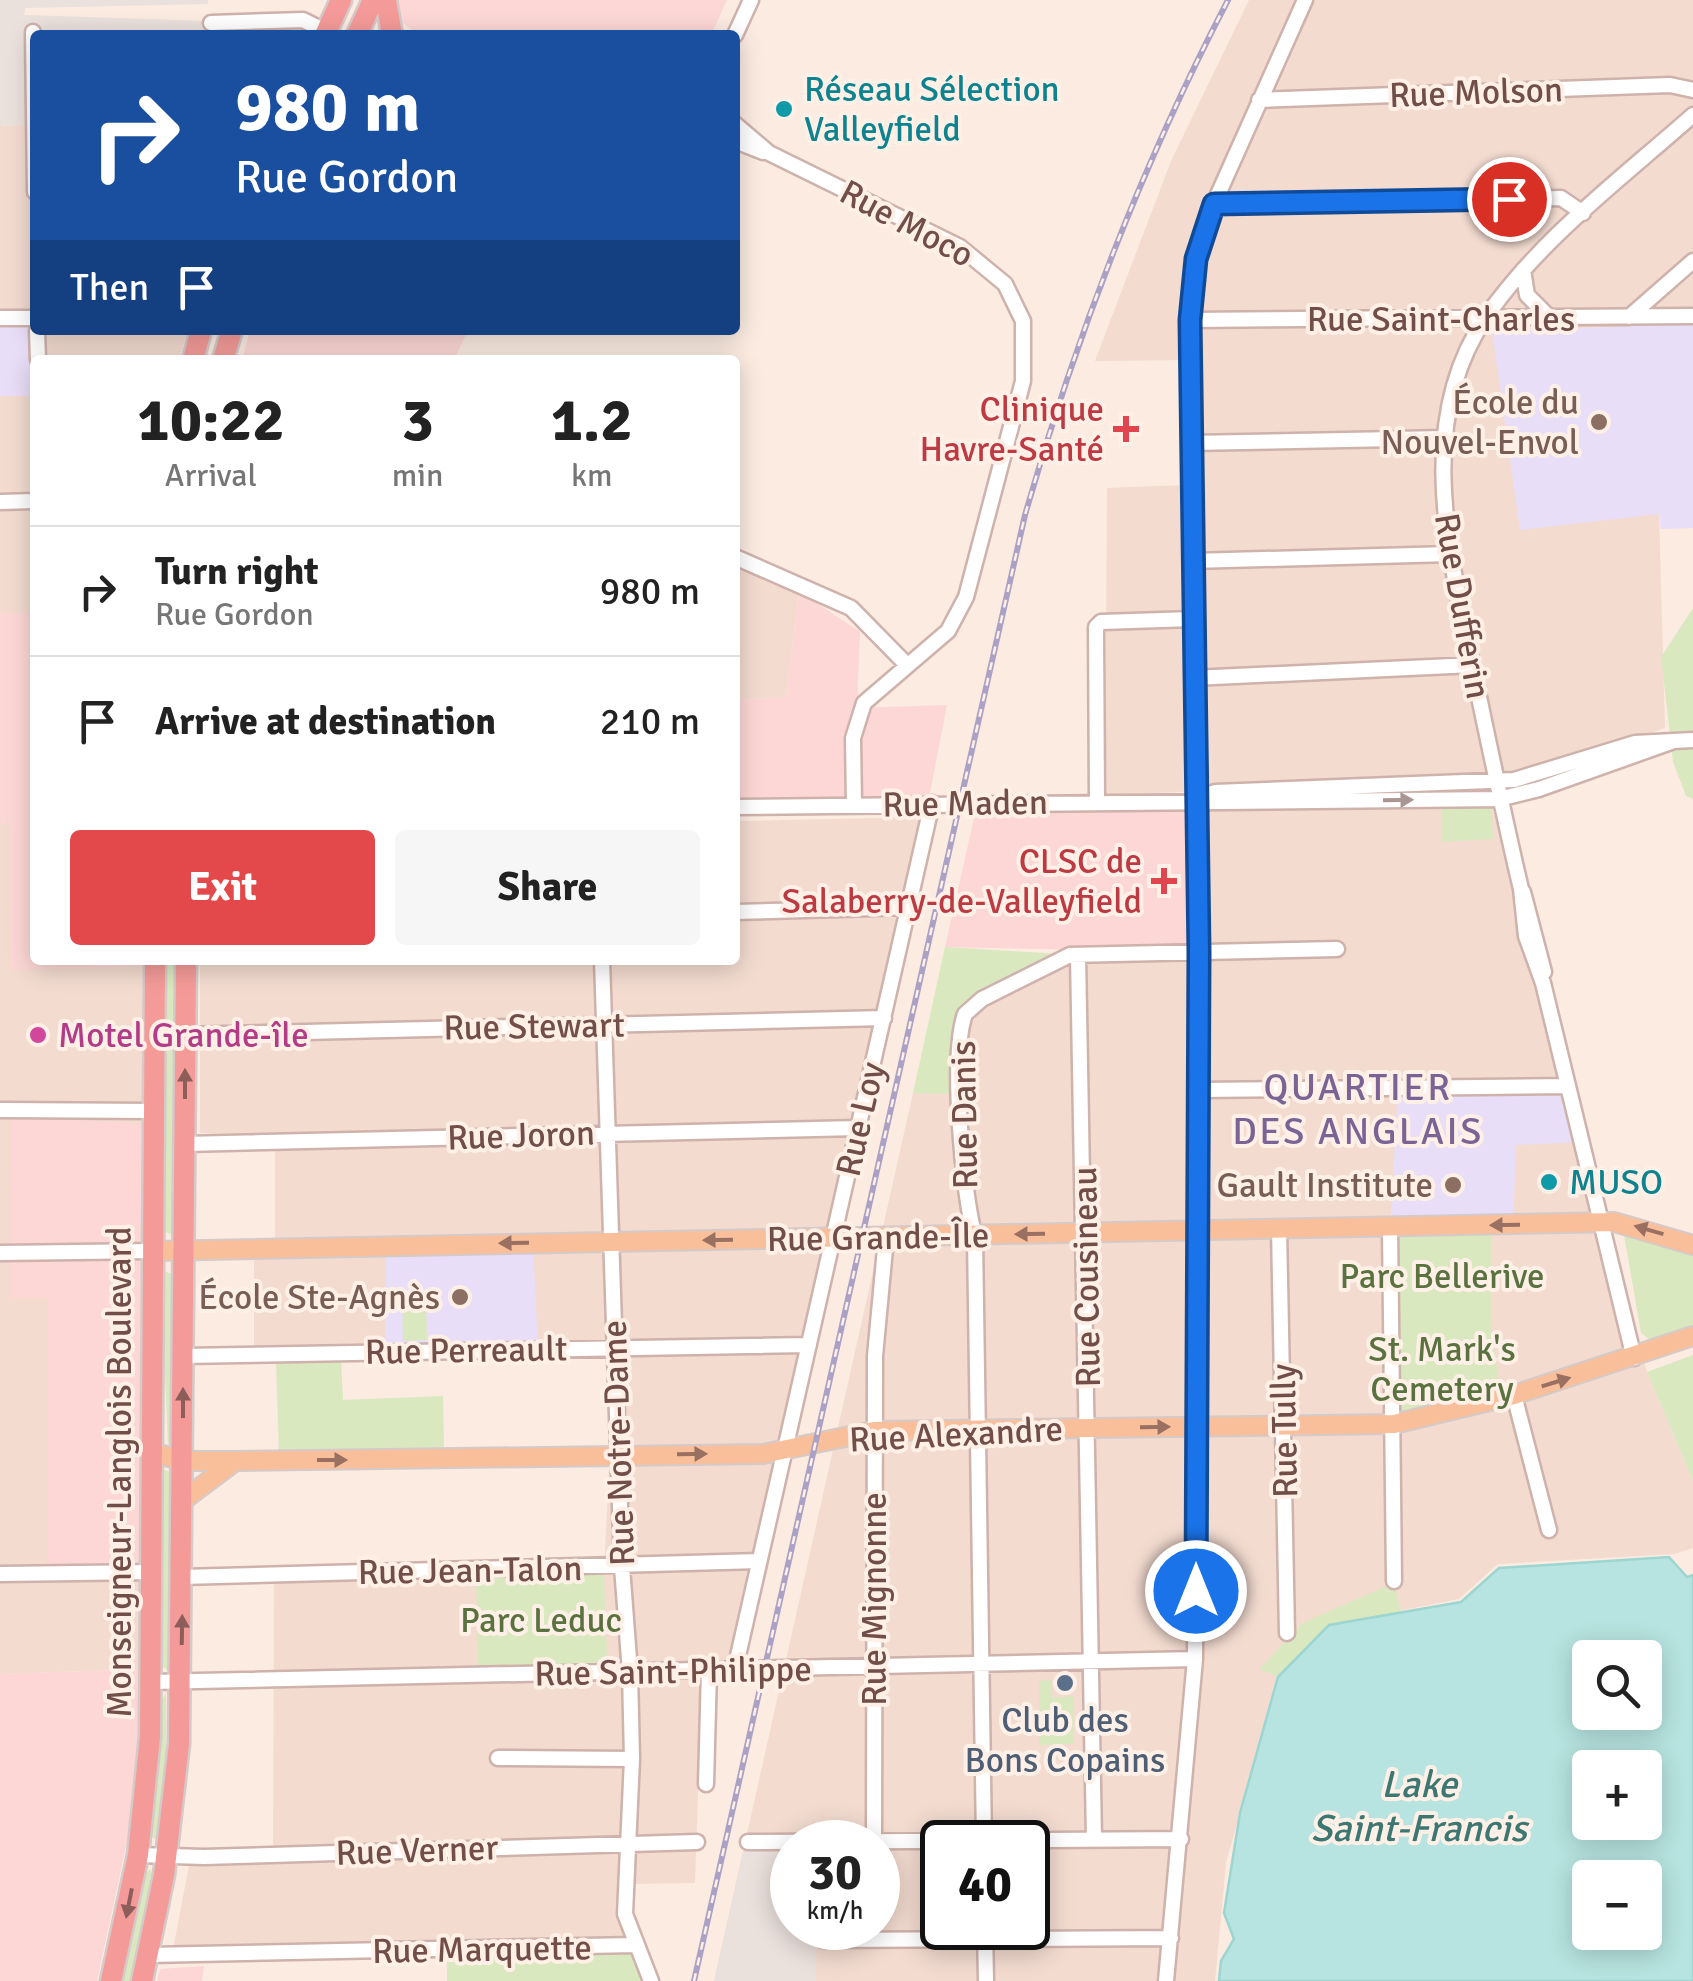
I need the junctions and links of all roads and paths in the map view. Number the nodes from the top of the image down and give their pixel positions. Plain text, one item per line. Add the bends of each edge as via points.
1 (342, 0) edge
2 (374, 0) edge
3 (386, 0) edge
4 (751, 0) edge
5 (1305, 0) edge
6 (211, 23) dead end
7 (322, 30) edge
8 (331, 30) edge
9 (359, 30) edge
10 (391, 30) edge
11 (737, 30) edge
12 (1693, 90) edge
13 (1258, 100) junction
14 (1693, 116) edge
15 (740, 128) edge
16 (740, 143) edge
17 (768, 153) junction
18 (1214, 204) junction
19 (1583, 213) junction
20 (1693, 260) edge
21 (1523, 270) junction
22 (1693, 316) edge
23 (1629, 317) junction
24 (0, 318) edge
25 (30, 318) edge
26 (1550, 318) junction
27 (1190, 320) junction
28 (1484, 320) junction
29 (1445, 438) junction
30 (1190, 443) junction
31 (30, 501) edge
32 (0, 502) edge
33 (1450, 554) junction
34 (740, 558) edge
35 (1192, 561) junction
36 (1193, 620) junction
37 (907, 665) junction
38 (1472, 665) junction
39 (1193, 678) junction
40 (1683, 740) edge
41 (1496, 780) junction
42 (1196, 799) junction
43 (1499, 799) junction
44 (1098, 802) junction
45 (932, 803) junction
46 (854, 804) junction
47 (740, 807) edge
48 (909, 907) junction
49 (740, 912) edge
50 (1337, 949) dead end
51 (1199, 952) junction
52 (1078, 955) junction
53 (155, 965) edge
54 (186, 965) edge
55 (602, 965) edge
56 (884, 1018) junction
57 (604, 1024) junction
58 (185, 1036) junction
59 (1568, 1086) junction
60 (1198, 1090) junction
61 (0, 1110) edge
62 (155, 1111) junction
63 (858, 1128) junction
64 (607, 1132) junction
65 (184, 1144) junction
66 (1603, 1223) junction
67 (1390, 1227) junction
68 (1279, 1229) junction
69 (1198, 1230) junction
70 (1084, 1233) junction
71 (974, 1234) junction
72 (834, 1238) junction
73 (886, 1238) junction
74 (611, 1242) junction
75 (1693, 1244) edge
76 (154, 1250) junction
77 (184, 1252) junction
78 (0, 1253) edge
79 (1693, 1336) edge
80 (809, 1345) junction
81 (615, 1347) junction
82 (183, 1356) junction
83 (1634, 1358) junction
84 (1514, 1395) junction
85 (1394, 1424) junction
86 (1284, 1426) junction
87 (1196, 1427) junction
88 (1089, 1428) junction
89 (980, 1430) junction
90 (874, 1431) junction
91 (785, 1451) junction
92 (153, 1452) junction
93 (618, 1455) junction
94 (182, 1461) junction
95 (235, 1461) junction
96 (182, 1500) junction
97 (1548, 1530) dead end
98 (759, 1562) junction
99 (622, 1567) junction
100 (153, 1572) junction
101 (0, 1574) edge
102 (182, 1577) junction
103 (1394, 1581) dead end
104 (1287, 1633) dead end
105 (1195, 1659) junction
106 (1093, 1661) junction
107 (982, 1664) junction
108 (875, 1666) junction
109 (710, 1670) junction
110 (734, 1670) junction
111 (630, 1672) junction
112 (152, 1682) junction
113 (181, 1682) junction
114 (498, 1758) dead end
115 (632, 1759) junction
116 (706, 1784) dead end
117 (874, 1820) edge
118 (984, 1820) edge
119 (1094, 1839) junction
120 (1181, 1839) junction
121 (1050, 1840) edge
122 (696, 1842) dead end
123 (748, 1842) dead end
124 (770, 1842) edge
125 (627, 1843) junction
126 (138, 1855) junction
127 (167, 1856) junction
128 (1050, 1935) edge
129 (1172, 1938) junction
130 (634, 1945) junction
131 (985, 1950) edge
132 (149, 1955) junction
133 (111, 1981) edge
134 (142, 1981) edge
135 (651, 1981) edge
136 (986, 1981) edge
137 (1166, 1981) edge

1 - 8 highway
2 - 9 highway
3 - 10 highway
4 - 11 street
5 - 13 street
6 - 7 street via 303,20
12 - 13 street, Rue Molson via 1670,85
13 - 18 street
14 - 19 street, Rue Dufferin
15 - 17 street, Rue Moco
16 - 17 street, Rue Moco
17 - 37 street, Rue Moco via 960,247 1005,284 1023,322 1023,382 966,598 948,631
18 - 19 street via 1561,198
18 - 27 street via 1196,259
19 - 21 street, Rue Dufferin
20 - 23 street
21 - 26 street via 1528,296
21 - 28 street, Rue Dufferin
22 - 23 street, Rue Saint-Charles
23 - 26 street, Rue Saint-Charles
24 - 25 street
26 - 28 street, Rue Saint-Charles
27 - 28 street, Rue Saint-Charles
27 - 30 street
28 - 29 street, Rue Dufferin via 1455,387
29 - 30 street
29 - 33 street, Rue Dufferin
30 - 35 street
31 - 32 street
33 - 35 street
33 - 38 street, Rue Dufferin
34 - 37 street via 852,608
35 - 36 street
36 - 39 street
36 - 44 street via 1096,627
37 - 46 street, Rue Moco via 875,691 857,718
38 - 39 street
38 - 41 street, Rue Dufferin
39 - 42 street
40 - 41 street, Rue Maden via 1635,744 1531,777
40 - 43 street, Rue Maden
41 - 42 street, Rue Maden via 1215,792
41 - 43 street, Rue Dufferin
42 -> 43 street, Rue Maden
42 - 44 street, Rue Maden
42 - 51 street
43 - 59 street, Rue Dufferin via 1537,933
44 - 45 street, Rue Maden
45 - 46 street, Rue Maden
45 - 48 street, Rue Loy
46 - 47 street, Rue Maden
48 - 49 street
48 - 56 street, Rue Loy
50 - 51 street, Rue Danis
51 - 52 street, Rue Danis
51 - 60 street
52 - 70 street, Rue Cousineau
52 - 71 street, Rue Danis via 982,999 965,1014 962,1160
53 - 62 highway, Monseigneur-Langlois Boulevard
54 - 58 highway, Monseigneur-Langlois Boulevard
55 - 57 street, Rue Notre-Dame
56 - 57 street, Rue Stewart
56 - 63 street, Rue Loy
57 - 58 street, Rue Stewart
57 - 64 street, Rue Notre-Dame
65 -> 58 highway, Monseigneur-Langlois Boulevard
59 - 60 street
59 - 66 street, Rue Dufferin
60 - 69 street
61 - 62 street
62 - 76 highway, Monseigneur-Langlois Boulevard
63 - 64 street, Rue Joron
63 - 72 street, Rue Loy
64 - 65 street, Rue Joron
64 - 74 street, Rue Notre-Dame
65 - 77 highway, Monseigneur-Langlois Boulevard
66 -> 67 main road, Rue Grande-Île
75 -> 66 main road, Rue Grande-Île
66 - 83 street, Rue Dufferin
67 - 68 main road, Rue Grande-Île
67 - 85 street
68 - 69 main road, Rue Grande-Île
68 - 86 street, Rue Tully
69 - 70 main road, Rue Grande-Île
69 - 87 street
70 -> 71 main road, Rue Grande-Île
70 - 88 street, Rue Cousineau
71 - 73 main road, Rue Grande-Île
71 - 89 street, Rue Danis
72 - 73 main road, Rue Grande-Île
72 -> 74 main road, Rue Grande-Île
72 - 80 street, Rue Loy
73 - 90 street, Rue Mignonne
74 -> 77 main road, Rue Grande-Île
74 - 81 street, Rue Notre-Dame
76 - 77 main road, Rue Grande-Île
76 - 78 street
76 - 92 highway, Monseigneur-Langlois Boulevard
77 - 82 highway, Monseigneur-Langlois Boulevard
79 - 83 main road, Rue Alexandre
80 - 81 street, Rue Perreault
80 - 91 street, Rue Loy
81 - 82 street, Rue Perreault
81 - 93 street, Rue Notre-Dame
94 -> 82 highway, Monseigneur-Langlois Boulevard
84 -> 83 main road, Rue Alexandre
84 - 85 main road, Rue Alexandre
84 - 97 street
85 - 86 main road, Rue Alexandre
85 - 103 street
86 - 87 main road, Rue Alexandre
86 - 104 street, Rue Tully
88 -> 87 main road, Rue Alexandre
87 - 105 street
88 - 89 main road, Rue Alexandre
88 - 106 street, Rue Cousineau
89 - 90 main road, Rue Alexandre
89 - 107 street, Rue Danis
90 - 91 main road, Rue Alexandre
90 - 108 street, Rue Mignonne
93 -> 91 main road, Rue Alexandre
91 - 98 street, Rue Loy
92 - 94 main road, Rue Alexandre
92 - 100 highway, Monseigneur-Langlois Boulevard
95 -> 93 main road, Rue Alexandre
93 - 99 street, Rue Notre-Dame
94 - 95 main road, Rue Alexandre
94 - 96 highway, Monseigneur-Langlois Boulevard
95 - 96 main road
96 - 102 highway, Monseigneur-Langlois Boulevard
98 - 99 street, Rue Jean-Talon
98 - 110 street, Rue Loy
99 - 102 street, Rue Jean-Talon
99 - 111 street, Rue Notre-Dame
100 - 101 street
100 - 112 highway, Monseigneur-Langlois Boulevard
113 -> 102 highway, Monseigneur-Langlois Boulevard
105 - 106 street, Rue Saint-Philippe
105 - 120 street
106 - 107 street, Rue Saint-Philippe
106 - 119 street, Rue Cousineau
107 - 108 street, Rue Saint-Philippe
107 - 118 street, Rue Danis
108 - 110 street, Rue Saint-Philippe
108 - 117 street, Rue Mignonne
109 - 110 street, Rue Saint-Philippe
109 - 111 street, Rue Saint-Philippe
109 - 116 street
111 - 113 street, Rue Saint-Philippe
111 - 115 street, Rue Notre-Dame
112 - 113 street, Rue Saint-Philippe
112 - 126 highway, Monseigneur-Langlois Boulevard
113 - 127 highway, Monseigneur-Langlois Boulevard
114 - 115 street
115 - 125 street, Rue Notre-Dame
119 - 120 street
119 - 121 street
120 - 129 street
122 - 125 street, Rue Verner
123 - 124 street
125 - 127 street, Rue Verner
125 - 130 street, Rue Notre-Dame via 624,1914
126 - 127 street, Rue Verner
126 -> 133 highway, Monseigneur-Langlois Boulevard
127 - 132 highway, Monseigneur-Langlois Boulevard
128 - 129 street
129 - 137 street
130 - 132 street, Rue Marquette
130 - 135 street, Rue Notre-Dame
131 - 136 street
132 - 134 highway, Monseigneur-Langlois Boulevard

